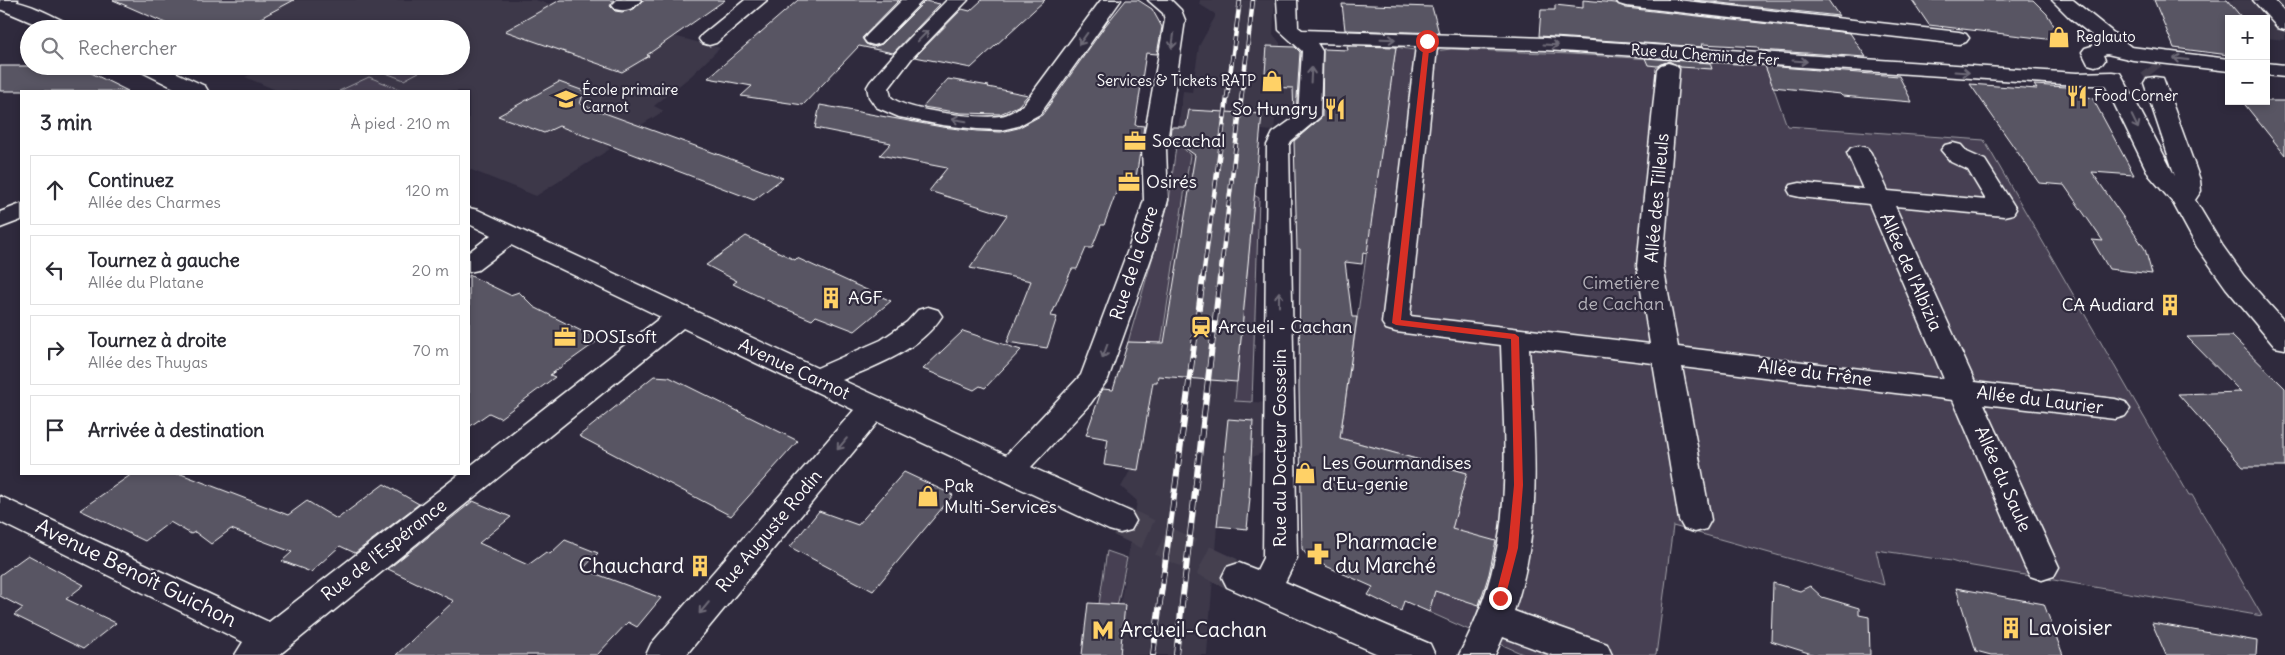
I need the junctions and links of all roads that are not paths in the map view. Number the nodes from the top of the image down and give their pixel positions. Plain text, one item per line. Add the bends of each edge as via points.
1 (757, 0) edge
2 (913, 0) edge
3 (958, 0) edge
4 (1111, 0) edge
5 (1158, 0) edge
6 (1287, 0) edge
7 (1626, 0) edge
8 (2263, 0) edge
9 (2, 3) edge
10 (2069, 7) edge
11 (45, 20) edge
12 (2285, 24) edge
13 (1298, 36) junction
14 (874, 38) dead end
15 (1959, 38) dead end
16 (709, 39) dead end
17 (1427, 41) junction
18 (2129, 53) junction
19 (2100, 64) junction
20 (2225, 65) edge
21 (1668, 69) dead end
22 (2270, 69) edge
23 (2285, 71) edge
24 (2153, 74) junction
25 (164, 75) edge
26 (195, 90) edge
27 (1953, 150) dead end
28 (1859, 153) dead end
29 (1800, 190) dead end
30 (1878, 197) junction
31 (2183, 200) junction
32 (470, 215) edge
33 (509, 234) junction
34 (470, 263) edge
35 (680, 316) junction
36 (928, 316) dead end
37 (1515, 337) junction
38 (2285, 340) edge
39 (1665, 355) junction
40 (816, 380) junction
41 (1964, 391) junction
42 (874, 407) junction
43 (2115, 409) dead end
44 (1010, 470) junction
45 (0, 508) edge
46 (1695, 520) dead end
47 (1120, 521) tunnel mouth
48 (2042, 567) dead end
49 (1495, 619) junction
50 (262, 647) edge
51 (664, 655) edge
52 (1417, 655) edge
53 (1477, 655) edge
54 (1594, 655) edge

1 - 16 street
2 - 14 street
4 -> 3 street via 1032,108 1018,119 979,123 910,112 888,105 880,98 878,87
5 -> 44 street, Rue de la Gare via 1170,8 1175,20 1154,149 1156,200 1141,250 1094,380
6 - 13 street, Rue du Docteur Gosselin via 1287,26
7 - 15 street
8 - 12 street
9 - 11 street
10 - 18 street
10 - 19 street
13 -> 17 street, Rue du Chemin de Fer
52 -> 13 street, Rue du Docteur Gosselin via 1252,583 1280,558 1278,145 1281,138 1309,116 1312,51
17 -> 19 street, Rue du Chemin de Fer via 1554,45 2078,79
17 - 37 street, Allée du Frêne via 1396,323
18 - 19 street via 2107,49
20 -> 18 street
18 - 24 street via 2144,60
19 - 24 street via 2138,85
19 -> 31 street via 2161,175
21 - 39 street, Allée des Tilleuls via 1650,266
22 - 23 street
24 - 31 street via 2188,180 2189,191
25 - 26 street
27 - 30 street via 1959,157 1978,165 2004,209
28 - 30 street, Allée de l'Albizia
29 - 30 street
30 - 41 street, Allée de l'Albizia
31 - 38 street via 2235,282
32 - 33 street, Avenue Carnot
33 - 34 street
33 - 35 street, Avenue Carnot
35 - 40 street, Avenue Carnot
35 - 50 street, Rue de l'Espérance
36 - 40 street via 900,343
37 - 39 street, Allée du Frêne
37 - 49 street via 1518,485 1513,548
39 - 41 street, Allée du Frêne
39 - 46 street, Allée des Tilleuls
40 - 42 street, Avenue Carnot
41 - 43 street, Allée du Laurier
41 - 48 street, Allée du Saule
42 - 44 street, Avenue Carnot
42 -> 51 street, Rue Auguste Rodin
44 - 47 street, Avenue Carnot
45 - 50 street, Avenue Benoît Guichon
49 - 53 street
49 - 54 street

